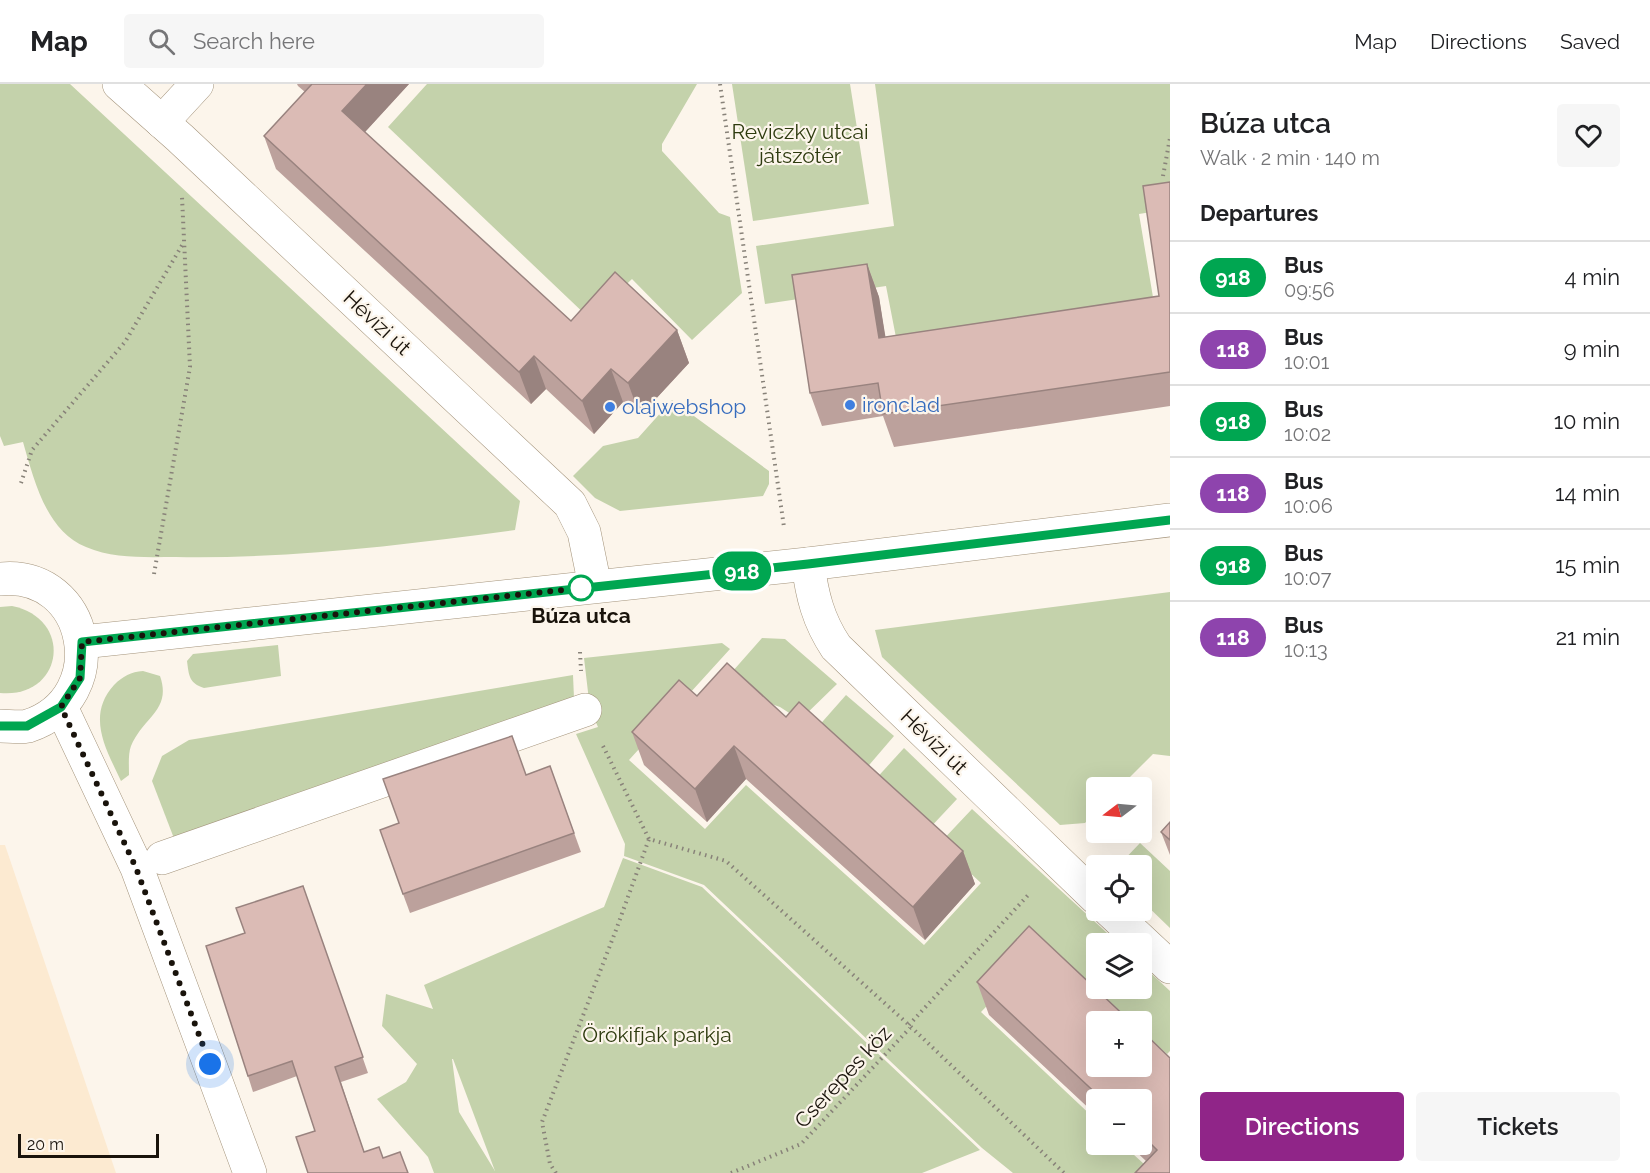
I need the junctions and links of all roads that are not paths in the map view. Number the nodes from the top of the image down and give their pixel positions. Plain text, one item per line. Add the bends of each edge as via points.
1 (119, 84) edge
2 (197, 84) edge
3 (171, 130) junction
4 (1170, 520) edge
5 (799, 565) junction
6 (1, 576) edge
7 (595, 586) junction
8 (82, 642) junction
9 (61, 707) junction
10 (585, 710) road end
11 (0, 726) edge
12 (162, 858) dead end
13 (1086, 889) edge
14 (1121, 921) edge
15 (1170, 967) edge
16 (250, 1173) edge

1 - 3 street, Hévízi út
2 - 3 street
3 - 7 street, Hévízi út via 570,504 584,532
4 - 5 street
5 - 7 street
5 - 13 street, Hévízi út via 821,625 836,646
6 - 8 street via 30,581 55,594 73,616
7 - 8 street
8 - 9 street via 80,678
9 - 11 street via 27,726
9 - 16 street via 136,868
10 - 12 street
14 - 15 street

